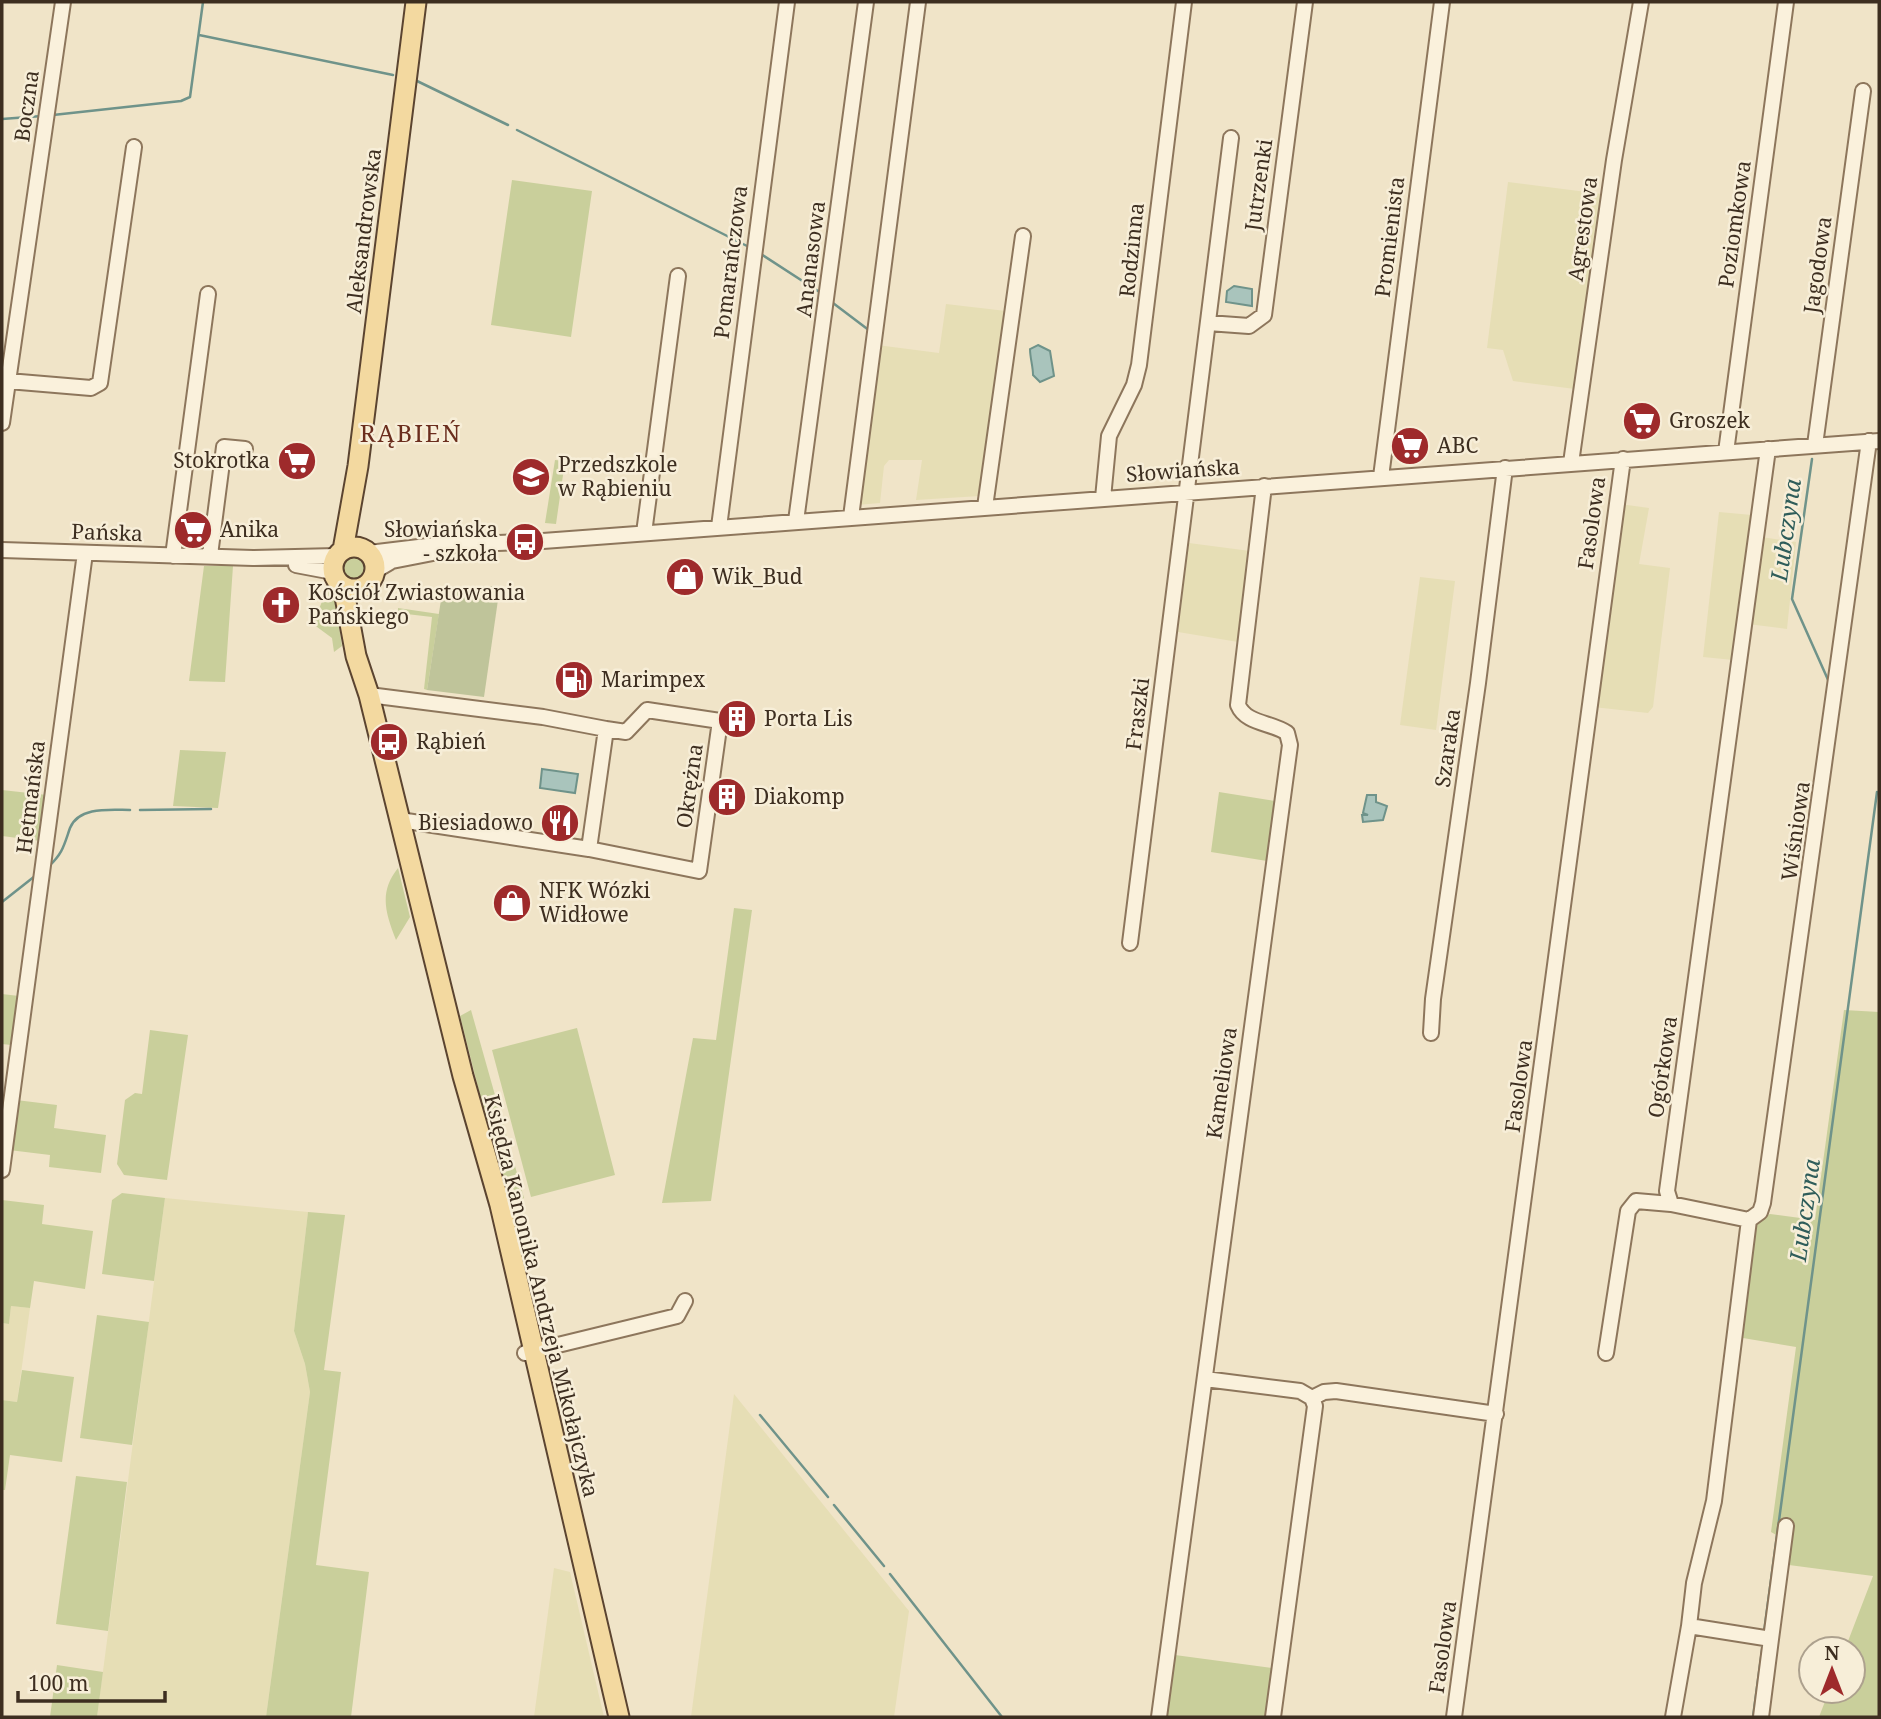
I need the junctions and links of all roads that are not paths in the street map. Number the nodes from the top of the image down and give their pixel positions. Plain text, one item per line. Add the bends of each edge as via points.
1 (63, 2) edge
2 (416, 2) edge
3 (787, 2) edge
4 (866, 2) edge
5 (918, 2) edge
6 (1184, 2) edge
7 (1305, 2) edge
8 (1442, 2) edge
9 (1641, 2) edge
10 (1786, 2) edge
11 (1863, 91) dead end
12 (1231, 138) dead end
13 (134, 148) dead end
14 (1023, 236) dead end
15 (678, 276) dead end
16 (208, 294) dead end
17 (1208, 323) junction
18 (8, 381) junction
19 (2, 423) edge
20 (1874, 441) edge
21 (1815, 445) junction
22 (245, 449) dead end
23 (1768, 449) junction
24 (1726, 452) junction
25 (1623, 459) junction
26 (1571, 463) junction
27 (358, 466) junction
28 (1505, 468) junction
29 (1381, 477) junction
30 (1264, 486) junction
31 (1187, 491) junction
32 (1103, 498) junction
33 (985, 507) junction
34 (851, 517) junction
35 (796, 521) junction
36 (719, 527) junction
37 (644, 533) junction
38 (2, 550) edge
39 (85, 553) junction
40 (210, 555) junction
41 (173, 556) junction
42 (369, 558) junction
43 (343, 571) junction
44 (369, 695) junction
45 (606, 729) junction
46 (400, 820) junction
47 (589, 849) junction
48 (1130, 943) dead end
49 (1431, 1033) dead end
50 (2, 1170) edge
51 (1671, 1205) junction
52 (1749, 1220) junction
53 (685, 1301) dead end
54 (530, 1353) junction
55 (1606, 1353) dead end
56 (1205, 1379) junction
57 (1312, 1398) junction
58 (1496, 1414) junction
59 (1786, 1526) dead end
60 (1689, 1626) junction
61 (1771, 1639) junction
62 (619, 1717) edge
63 (1159, 1717) edge
64 (1273, 1717) edge
65 (1454, 1717) edge
66 (1673, 1717) edge
67 (1761, 1717) edge

1 - 18 street, Boczna
2 - 27 main road, Aleksandrowska
3 - 36 street, Pomarańczowa
4 - 35 street, Ananasowa
5 - 34 street
6 - 32 street, Rodzinna via 1139,365 1134,386 1109,436
7 - 17 street, Jutrzenki via 1264,315 1249,326
8 - 29 street, Promienista
9 - 26 street, Agrestowa
10 - 24 street, Poziomkowa
11 - 21 street, Jagodowa
12 - 17 street, Jutrzenki
13 - 18 street via 100,383 91,388
14 - 33 street
15 - 37 street
16 - 41 street
17 - 31 street, Jutrzenki
18 - 19 street, Boczna
20 - 21 street, Słowiańska
20 - 52 street, Wiśniowa via 1765,1190 1760,1212
21 - 23 street, Słowiańska
22 - 40 street via 224,447
23 - 24 street, Słowiańska
23 - 51 street, Ogórkowa via 1667,1191
24 - 25 street, Słowiańska
25 - 26 street, Słowiańska
25 - 58 street, Fasolowa
26 - 28 street, Słowiańska
27 - 42 main road, Aleksandrowska
27 - 43 main road, Aleksandrowska
28 - 29 street, Słowiańska
28 - 49 street, Szaraka
29 - 30 street, Słowiańska
30 - 31 street, Słowiańska
30 - 56 street, Kameliowa via 1238,705 1248,718 1287,733 1290,745
31 - 32 street, Słowiańska
31 - 48 street, Fraszki
32 - 33 street, Słowiańska
33 - 34 street, Słowiańska
34 - 35 street, Słowiańska
35 - 36 street, Słowiańska
36 - 37 street, Słowiańska
37 - 42 street, Słowiańska via 490,544 392,561
38 - 39 street, Pańska
39 - 41 street, Pańska
39 - 50 street, Hetmańska
40 - 41 street, Pańska
40 - 43 street, Pańska
42 - 43 main road via 351,547
42 - 43 main road via 369,583
43 - 44 main road, Księdza Kanonika Andrzeja Mikołajczyka via 356,656
44 - 45 street, Okrężna via 543,716
44 - 46 main road, Księdza Kanonika Andrzeja Mikołajczyka
45 - 47 street
45 - 47 street, Okrężna via 626,732 647,710 720,721 699,871
46 - 47 street, Okrężna
46 - 54 main road, Księdza Kanonika Andrzeja Mikołajczyka
51 - 52 street
51 - 55 street via 1636,1201 1628,1210
52 - 60 street via 1714,1501 1693,1583
53 - 54 street via 677,1317
54 - 62 main road, Księdza Kanonika Andrzeja Mikołajczyka
56 - 57 street via 1300,1391
56 - 63 street, Kameliowa
57 - 58 street via 1336,1391
57 - 64 street via 1315,1406
58 - 65 street, Fasolowa
59 - 61 street
60 - 61 street
60 - 66 street
61 - 67 street

